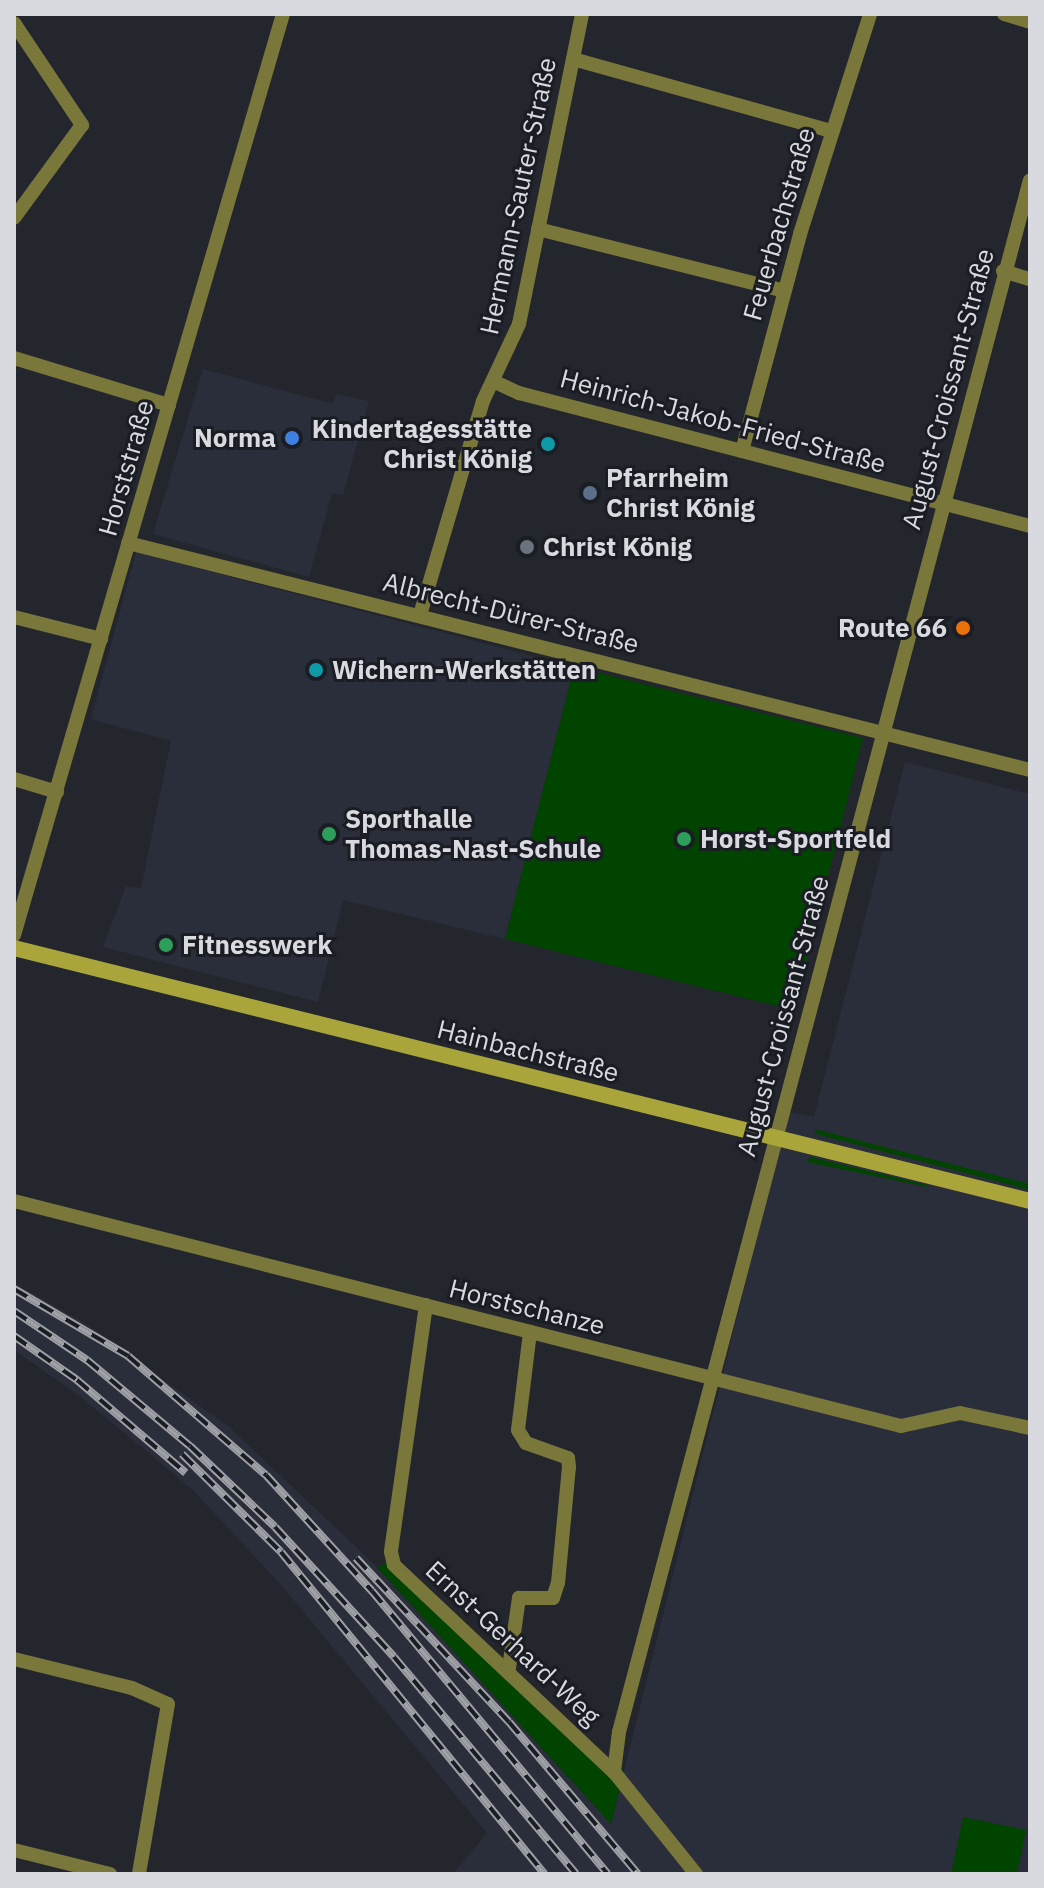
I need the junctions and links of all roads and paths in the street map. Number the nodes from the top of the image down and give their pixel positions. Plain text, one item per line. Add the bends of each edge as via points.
1 (23, 14) edge
2 (283, 14) edge
3 (582, 14) edge
4 (870, 14) edge
5 (1004, 14) edge
6 (14, 21) edge
7 (1030, 22) edge
8 (573, 59) junction
9 (831, 131) junction
10 (1030, 180) edge
11 (14, 218) edge
12 (538, 229) junction
13 (1003, 271) junction
14 (1030, 279) edge
15 (784, 291) junction
16 (14, 358) edge
17 (493, 381) junction
18 (169, 405) junction
19 (742, 451) junction
20 (942, 503) junction
21 (1030, 526) edge
22 (128, 543) junction
23 (420, 615) junction
24 (14, 617) edge
25 (101, 639) junction
26 (882, 730) junction
27 (1030, 770) edge
28 (14, 779) edge
29 (57, 792) junction
30 (14, 935) edge
31 (14, 948) edge
32 (778, 1138) junction
33 (14, 1201) edge
34 (1030, 1201) edge
35 (426, 1305) junction
36 (530, 1332) junction
37 (712, 1379) junction
38 (1030, 1428) edge
39 (14, 1659) edge
40 (509, 1668) junction
41 (614, 1772) junction
42 (14, 1850) edge
43 (110, 1874) edge
44 (139, 1874) edge
45 (696, 1874) edge

1 - 6 street
2 - 18 street, Horststraße
3 - 8 street, Hermann-Sauter-Straße
4 - 9 street, Feuerbachstraße
5 - 7 street
6 - 11 street via 82,125
8 - 9 street
8 - 12 street, Hermann-Sauter-Straße
9 - 15 street, Feuerbachstraße
10 - 13 street, August-Croissant-Straße
12 - 15 street
12 - 17 street, Hermann-Sauter-Straße via 519,324
13 - 14 street
13 - 20 street, August-Croissant-Straße
15 - 19 street, Feuerbachstraße
16 - 18 street
17 - 19 street, Heinrich-Jakob-Fried-Straße via 519,393
17 - 23 street, Hermann-Sauter-Straße
18 - 22 street, Horststraße
19 - 20 street, Heinrich-Jakob-Fried-Straße
20 - 21 street, Heinrich-Jakob-Fried-Straße
20 - 26 street, August-Croissant-Straße
22 - 23 street, Albrecht-Dürer-Straße
22 - 25 street, Horststraße
23 - 26 street, Albrecht-Dürer-Straße
24 - 25 street
25 - 29 street, Horststraße
26 - 27 street, Albrecht-Dürer-Straße
26 - 32 street, August-Croissant-Straße
28 - 29 street
29 - 30 street, Horststraße
31 - 32 street, Hainbachstraße
32 - 34 street, Hainbachstraße
32 - 37 street, August-Croissant-Straße
33 - 35 street, Horstschanze
35 - 36 street, Horstschanze
35 - 40 street, Ernst-Gerhard-Weg via 391,1552 394,1565
36 - 37 street, Horstschanze
36 - 40 street via 518,1430 526,1443 568,1458 569,1467 558,1583 553,1598 519,1598
37 - 38 street, Horstschanze via 901,1426 960,1413
37 - 41 street, August-Croissant-Straße via 619,1732
39 - 44 street via 132,1688 168,1704
40 - 41 street, Ernst-Gerhard-Weg
41 - 45 street, Ernst-Gerhard-Weg
42 - 43 street

